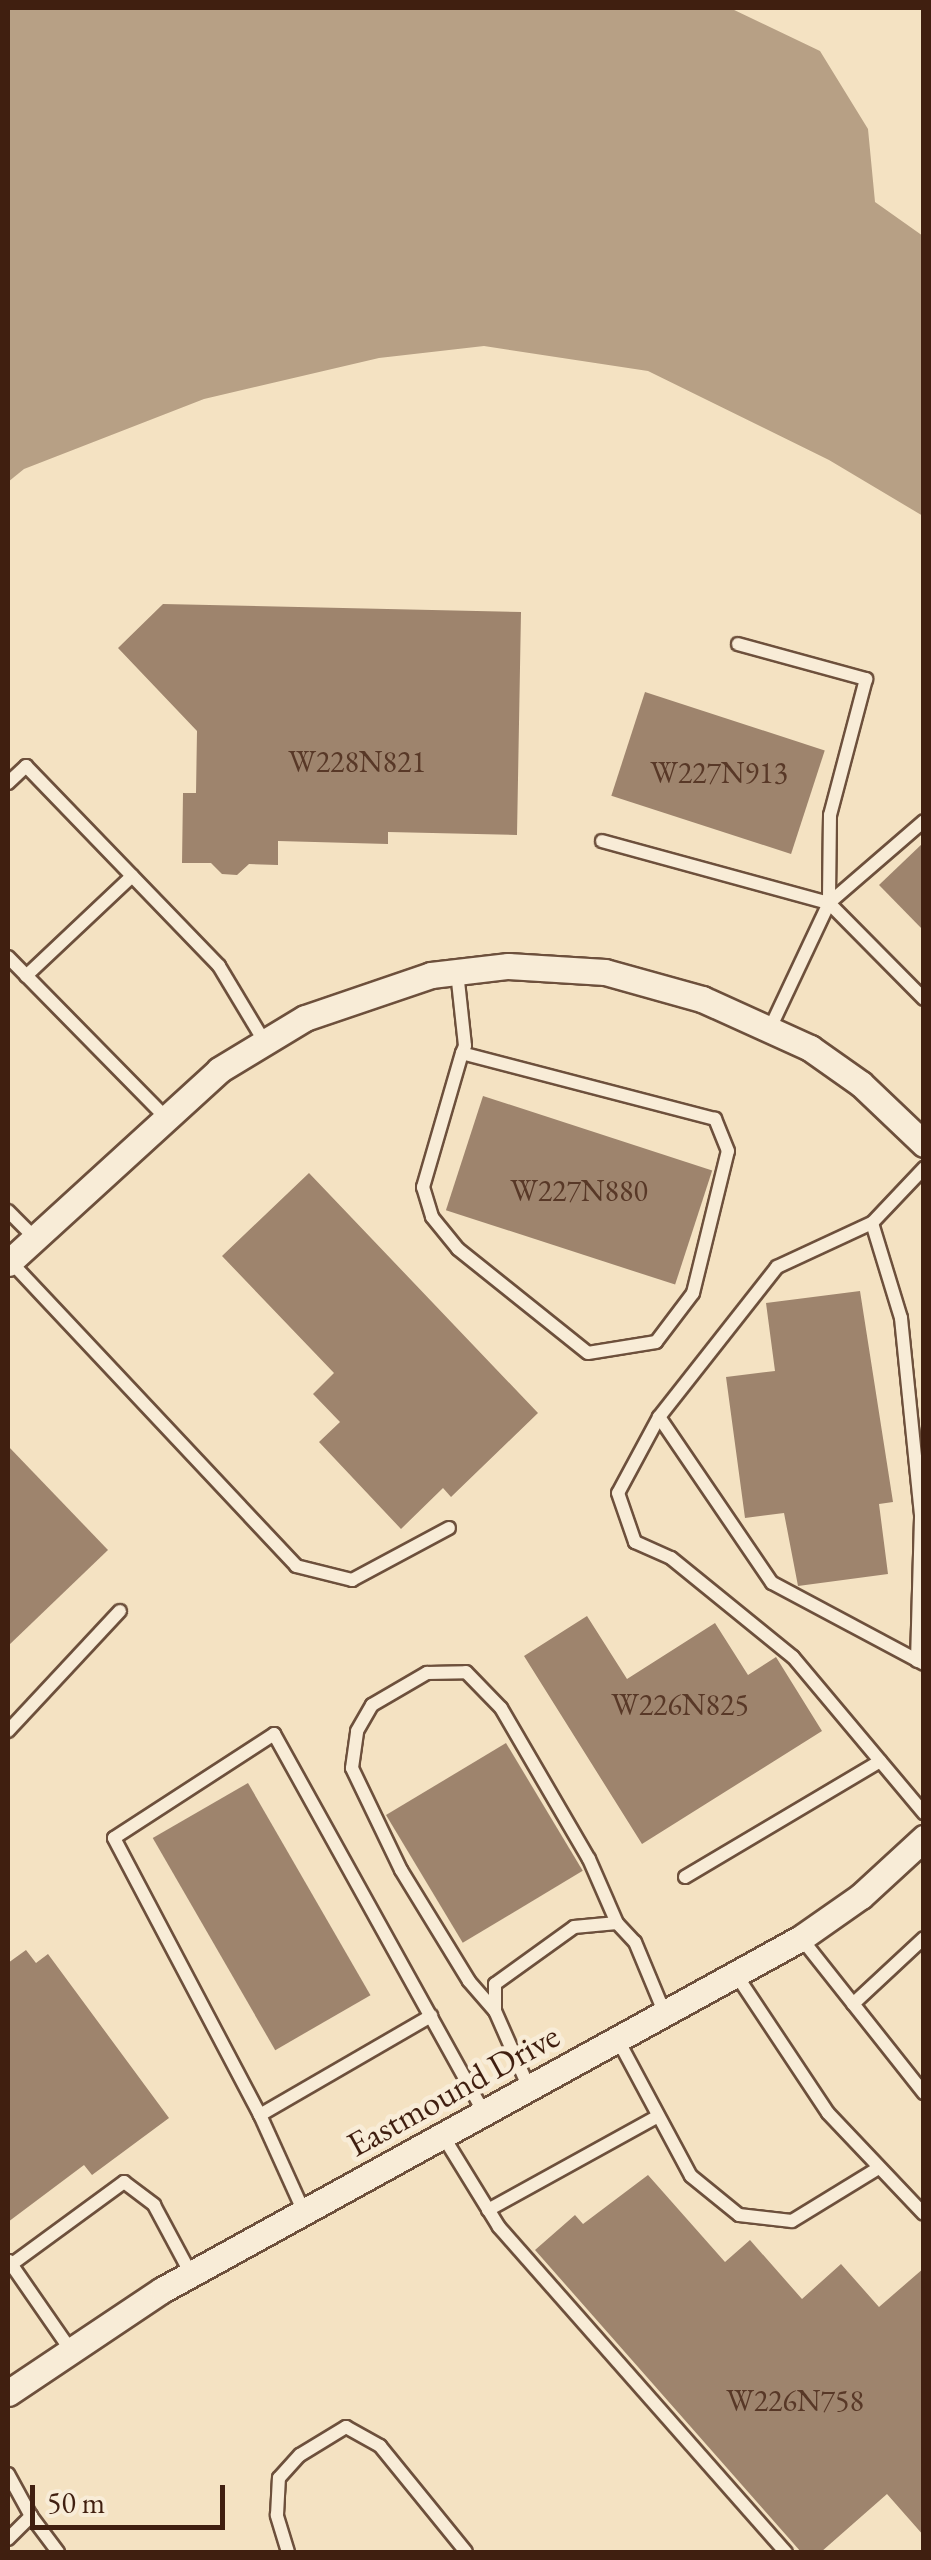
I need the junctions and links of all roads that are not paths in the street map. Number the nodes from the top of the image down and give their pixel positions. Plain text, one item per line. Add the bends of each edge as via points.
1 (738, 644) dead end
2 (8, 783) edge
3 (924, 821) edge
4 (602, 840) dead end
5 (132, 876) junction
6 (829, 903) junction
7 (8, 957) edge
8 (457, 972) junction
9 (26, 976) junction
10 (924, 999) edge
11 (772, 1026) junction
12 (264, 1041) junction
13 (462, 1053) junction
14 (164, 1116) junction
15 (924, 1144) edge
16 (924, 1168) edge
17 (8, 1212) edge
18 (872, 1223) junction
19 (34, 1237) junction
20 (9, 1262) edge
21 (659, 1417) junction
22 (449, 1528) dead end
23 (120, 1611) dead end
24 (920, 1663) edge
25 (8, 1731) edge
26 (880, 1761) junction
27 (924, 1813) edge
28 (924, 1838) edge
29 (685, 1877) dead end
30 (616, 1923) junction
31 (801, 1938) junction
32 (924, 1938) edge
33 (737, 1976) junction
34 (853, 2004) junction
35 (495, 2011) junction
36 (665, 2014) junction
37 (431, 2016) junction
38 (618, 2040) junction
39 (529, 2088) junction
40 (924, 2092) edge
41 (484, 2113) junction
42 (260, 2115) junction
43 (658, 2116) junction
44 (443, 2136) junction
45 (877, 2169) junction
46 (488, 2210) junction
47 (304, 2212) junction
48 (924, 2214) edge
49 (10, 2261) edge
50 (191, 2274) junction
51 (70, 2349) junction
52 (8, 2393) edge
53 (8, 2474) edge
54 (31, 2516) junction
55 (8, 2539) edge
56 (58, 2552) edge
57 (288, 2552) edge
58 (466, 2552) edge
59 (786, 2552) edge

1 - 6 lane via 866,679 830,815
2 - 5 lane via 26,766
3 - 6 lane
4 - 6 lane
5 - 9 lane
5 - 12 lane via 218,966
6 - 10 lane
6 - 11 lane
7 - 9 lane
8 - 11 street via 508,966 605,972
8 - 12 street via 351,998
8 - 13 lane
9 - 14 lane
11 - 15 street via 862,1084
12 - 14 street
13 - 13 lane via 423,1187 432,1217 458,1249 588,1354 656,1342 693,1293 728,1151 715,1119
14 - 19 street
16 - 18 lane
17 - 19 lane
18 - 21 lane via 776,1268
18 - 24 lane via 901,1318 921,1516
19 - 20 street
20 - 22 lane via 296,1566 352,1580
21 - 24 lane via 772,1583
21 - 26 lane via 618,1493 635,1542 671,1558 793,1657
23 - 25 lane
26 - 27 lane
26 - 29 lane
28 - 31 street, Eastmound Drive via 861,1896
30 - 35 lane via 574,1927 496,1984
30 - 35 lane via 589,1860 501,1708 466,1672 428,1673 372,1705 356,1730 352,1768 401,1870
30 - 36 lane via 634,1942
31 - 33 street, Eastmound Drive
31 - 34 lane
32 - 34 lane
33 - 36 street, Eastmound Drive
33 - 45 lane via 828,2113
34 - 40 lane
35 - 39 lane
36 - 38 street, Eastmound Drive
37 - 41 lane
37 - 42 lane
37 - 42 lane via 274,1734 114,1838
38 - 39 street, Eastmound Drive
38 - 43 lane
39 - 41 street, Eastmound Drive
41 - 44 street, Eastmound Drive
42 - 47 lane
43 - 45 lane via 690,2176 739,2215 792,2221
43 - 46 lane
44 - 46 lane
44 - 47 street, Eastmound Drive
45 - 48 lane
46 - 59 lane
47 - 50 street, Eastmound Drive
49 - 50 lane via 124,2182 154,2205
49 - 51 lane
50 - 51 street, Eastmound Drive
51 - 52 street, Eastmound Drive
53 - 54 lane
54 - 55 lane
54 - 56 lane
57 - 58 lane via 278,2515 279,2478 300,2455 346,2427 380,2446

